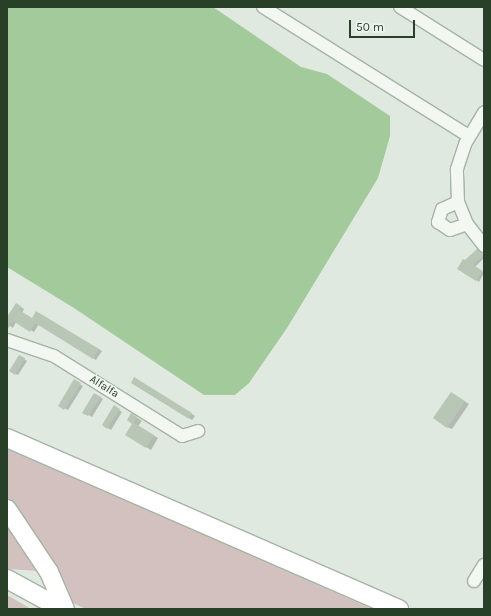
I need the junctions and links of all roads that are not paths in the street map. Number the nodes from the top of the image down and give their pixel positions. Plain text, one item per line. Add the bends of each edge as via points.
1 (263, 7) edge
2 (400, 7) edge
3 (484, 60) edge
4 (484, 112) edge
5 (469, 136) junction
6 (458, 202) junction
7 (466, 224) junction
8 (484, 246) edge
9 (7, 340) edge
10 (198, 431) dead end
11 (7, 438) edge
12 (7, 509) edge
13 (484, 565) edge
14 (7, 579) edge
15 (474, 581) dead end
16 (64, 609) edge
17 (399, 609) edge

1 - 5 street
2 - 3 street
4 - 5 street
5 - 6 street via 457,169
6 - 7 street
6 - 7 street via 442,209 438,222 450,230
7 - 8 street
9 - 10 street, Alfalfa via 54,356 182,436
11 - 17 highway
12 - 16 highway via 49,572
13 - 15 street
14 - 16 highway

